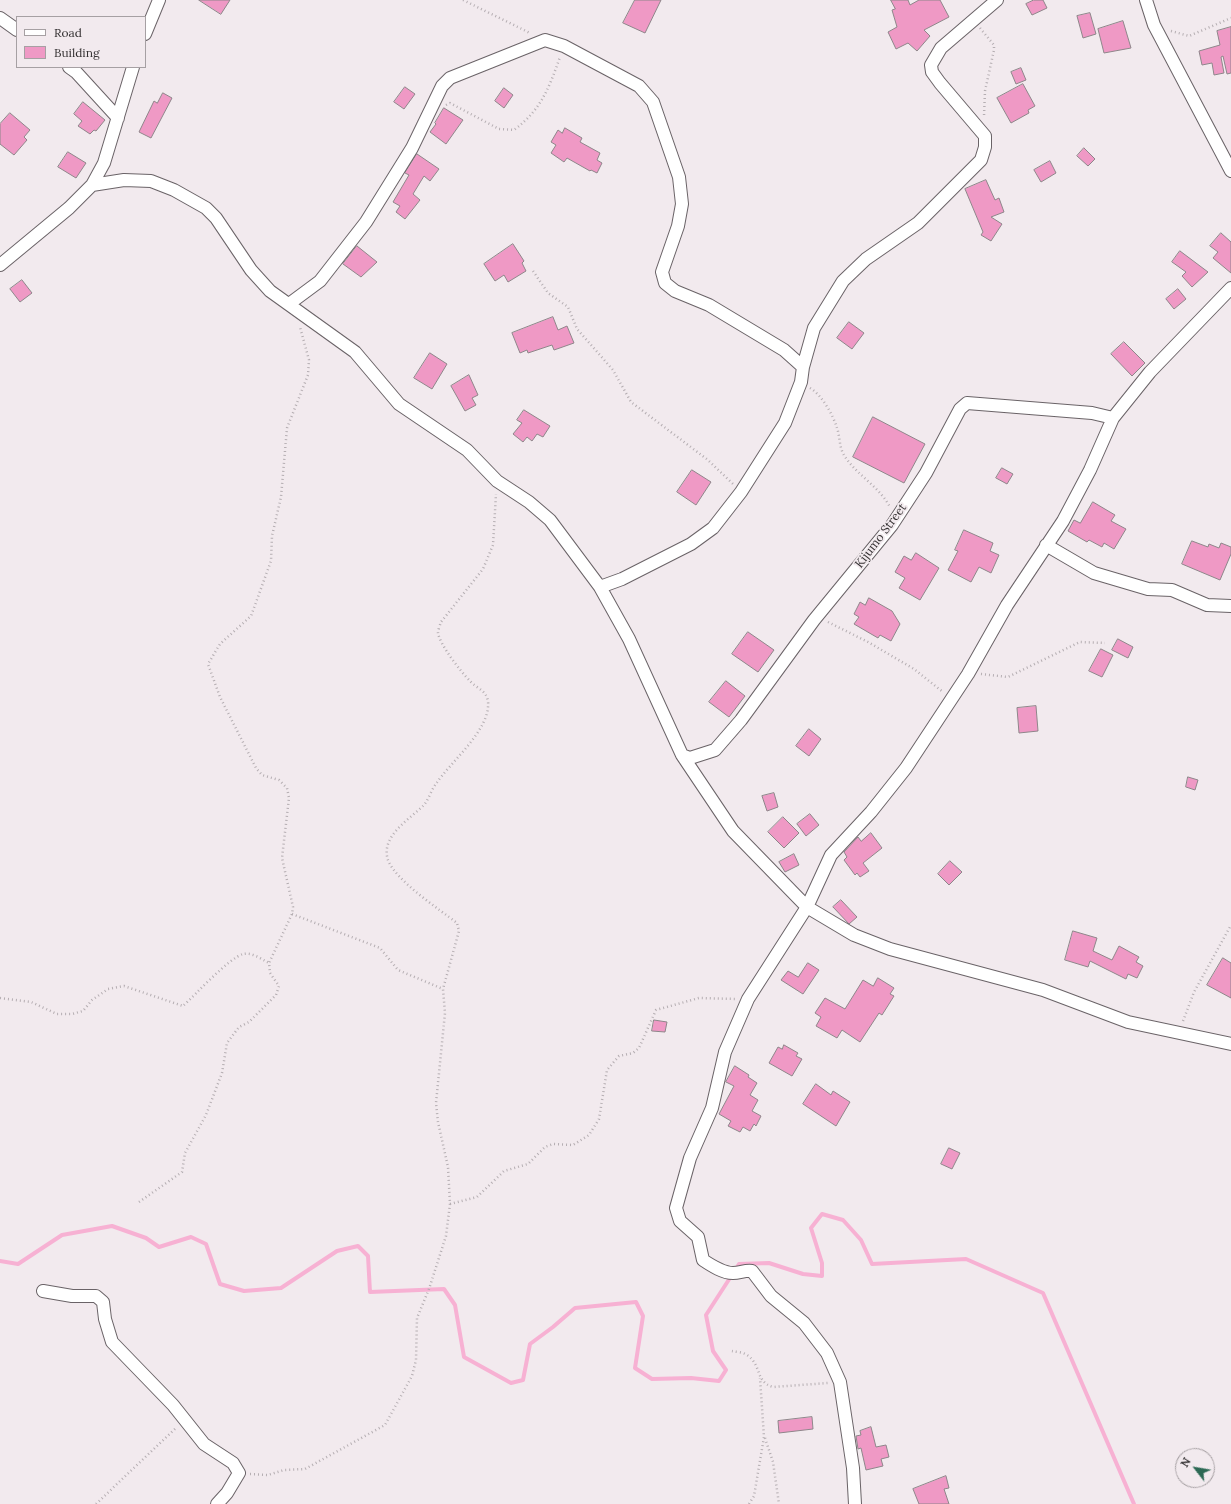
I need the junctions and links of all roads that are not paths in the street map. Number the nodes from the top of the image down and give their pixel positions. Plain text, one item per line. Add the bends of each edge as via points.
1 (159, 0) edge
2 (997, 0) edge
3 (1146, 0) edge
4 (0, 18) edge
5 (16, 29) edge
6 (146, 32) edge
7 (70, 68) edge
8 (133, 68) edge
9 (118, 118) junction
10 (1231, 170) edge
11 (92, 185) junction
12 (0, 265) edge
13 (1231, 288) edge
14 (292, 307) junction
15 (803, 366) junction
16 (1113, 418) junction
17 (1046, 545) junction
18 (600, 587) junction
19 (1231, 606) edge
20 (682, 755) junction
21 (806, 907) junction
22 (1231, 1044) edge
23 (42, 1291) dead end
24 (217, 1504) edge
25 (855, 1504) edge

1 - 6 street
2 - 15 street via 941,48 931,65 932,72 940,83 985,136 981,160 918,223 866,259 843,281 814,328
3 - 10 street via 1154,25
4 - 5 street
7 - 9 street
8 - 9 street
9 - 11 street via 104,163
11 - 12 street via 69,208
11 - 14 street via 124,180 151,182 174,190 206,208 216,218 251,270 270,291
13 - 16 street via 1150,372
14 - 15 street via 320,281 366,222 412,148 442,86 450,78 545,40 564,46 639,86 653,102 679,177 682,204 678,226 662,272 665,282 675,291 709,305 784,350
14 - 18 street via 355,352 399,404 467,450 497,481 529,502 550,520
15 - 18 street via 801,382 785,423 741,492 713,528 692,544 622,579
16 - 17 street via 1090,470 1063,521
16 - 20 street, Kijumo Street via 1092,413 967,403 960,409 926,473 892,525 814,620 741,720 715,750 690,758
17 - 19 street via 1094,573 1148,589 1172,590 1208,605
17 - 21 street via 1007,605 968,674 906,768 872,812 831,855
18 - 20 street via 629,639
20 - 21 street via 733,831
21 - 22 street via 854,935 890,949 1043,990 1128,1022
21 - 25 street via 748,999 725,1052 712,1108 690,1158 676,1208 680,1221 698,1237 703,1260 716,1268 733,1273 752,1271 771,1296 804,1323 827,1353 840,1382 853,1468
23 - 24 street via 72,1296 96,1296 103,1302 112,1342 173,1405 204,1444 232,1463 239,1473 227,1494

